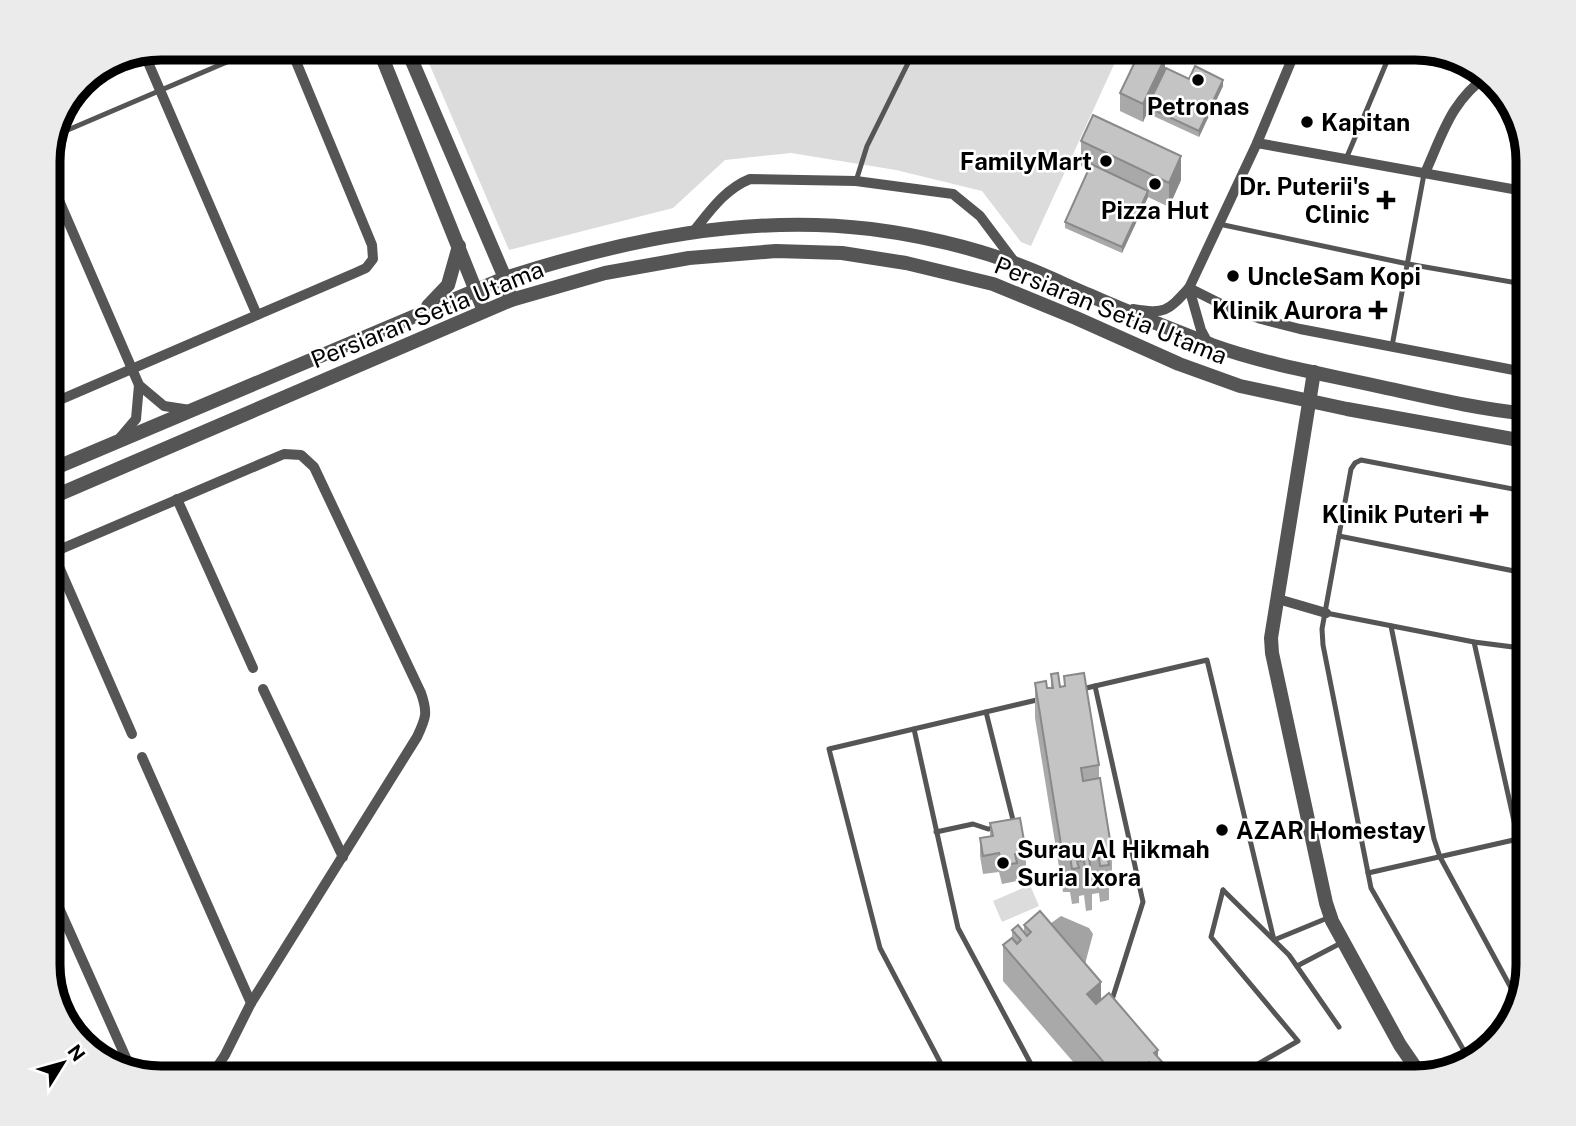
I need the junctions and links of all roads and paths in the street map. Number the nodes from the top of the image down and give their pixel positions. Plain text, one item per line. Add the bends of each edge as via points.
1 (232, 60) edge
2 (295, 60) edge
3 (383, 60) edge
4 (412, 60) edge
5 (910, 60) edge
6 (1292, 60) edge
7 (1388, 60) edge
8 (147, 61) edge
9 (1479, 82) edge
10 (160, 91) junction
11 (64, 132) edge
12 (1257, 143) junction
13 (1346, 159) junction
14 (1424, 173) junction
15 (856, 181) junction
16 (1517, 190) edge
17 (60, 203) edge
18 (1219, 224) junction
19 (693, 232) junction
20 (458, 246) junction
21 (1016, 264) junction
22 (1408, 264) junction
23 (505, 278) junction
24 (1517, 283) edge
25 (1189, 288) junction
26 (476, 289) junction
27 (511, 300) junction
28 (1115, 307) junction
29 (484, 311) junction
30 (422, 313) junction
31 (257, 315) junction
32 (1208, 343) junction
33 (1392, 346) junction
34 (132, 369) junction
35 (1517, 371) edge
36 (1314, 372) junction
37 (139, 385) junction
38 (60, 399) edge
39 (1310, 401) junction
40 (194, 410) junction
41 (1517, 413) edge
42 (1517, 440) edge
43 (116, 442) junction
44 (60, 466) edge
45 (1517, 490) edge
46 (60, 493) edge
47 (177, 499) junction
48 (1339, 536) junction
49 (60, 550) edge
50 (1517, 572) edge
51 (60, 576) edge
52 (1278, 599) junction
53 (1325, 612) junction
54 (1391, 626) junction
55 (1474, 642) junction
56 (1517, 647) edge
57 (253, 668) dead end
58 (1095, 686) junction
59 (1081, 689) edge
60 (263, 690) dead end
61 (1054, 696) edge
62 (986, 712) junction
63 (914, 729) junction
64 (132, 734) dead end
65 (142, 757) dead end
66 (936, 832) junction
67 (1517, 835) edge
68 (1517, 839) edge
69 (342, 857) junction
70 (1440, 858) junction
71 (1368, 873) junction
72 (60, 910) edge
73 (1331, 917) junction
74 (1274, 940) junction
75 (1343, 941) junction
76 (1297, 966) junction
77 (1513, 992) edge
78 (251, 1003) junction
79 (1109, 1007) edge
80 (1339, 1027) dead end
81 (1151, 1052) edge
82 (1465, 1053) edge
83 (127, 1061) edge
84 (217, 1067) edge
85 (943, 1067) edge
86 (1032, 1067) edge
87 (1164, 1067) edge
88 (1253, 1067) edge
89 (1415, 1067) edge

1 - 10 lane
2 - 31 street via 372,246 373,259 366,268
3 - 20 street
4 - 23 street
5 - 15 lane via 867,146
6 - 12 street
7 - 13 lane
8 - 10 street
9 - 14 street via 1453,111
10 - 11 lane
10 - 31 street
12 - 13 street
12 - 18 street
13 - 14 street
14 - 16 street
14 - 22 lane
15 - 19 street via 750,179 725,194
15 - 21 street via 953,194 980,216
17 - 34 street
18 - 22 lane
18 - 25 street
19 - 21 street, Persiaran Setia Utama via 806,226 870,229 929,239
19 - 23 street, Persiaran Setia Utama via 608,248
20 - 26 street
20 - 30 street via 448,285
21 - 28 street, Persiaran Setia Utama
22 - 24 lane
22 - 33 lane
23 - 26 street, Persiaran Setia Utama
23 - 27 street
25 - 28 street via 1173,306 1158,313
25 - 32 street
25 - 33 street via 1261,319
26 - 29 street
26 - 30 street, Persiaran Setia Utama
27 - 29 street, Persiaran Setia Utama
27 - 39 street, Persiaran Setia Utama via 605,273 689,258 776,251 842,253 993,284 1179,364 1240,386
28 - 32 street, Persiaran Setia Utama
29 - 46 street, Persiaran Setia Utama
30 - 40 street, Persiaran Setia Utama
31 - 34 street
32 - 36 street, Persiaran Setia Utama
33 - 35 street
34 - 37 street
34 - 38 street
36 - 39 street
36 - 41 street, Persiaran Setia Utama
37 - 40 street via 164,406
37 - 43 street via 136,419
39 - 42 street, Persiaran Setia Utama
39 - 52 street
40 - 43 street, Persiaran Setia Utama
43 - 44 street, Persiaran Setia Utama
45 - 48 lane via 1362,460 1351,469
47 - 49 street
47 - 57 street
47 - 69 street via 284,454 301,454 314,467 421,693 426,718 417,737
48 - 50 lane
48 - 53 lane
51 - 64 street
52 - 53 street
52 - 73 street via 1272,653
53 - 54 lane
53 - 71 lane via 1323,645
54 - 55 lane
54 - 70 lane
55 - 56 lane
55 - 67 lane
58 - 59 lane
58 - 74 lane via 1207,660
58 - 79 lane via 1143,902
60 - 69 street
61 - 62 lane
62 - 63 lane
62 - 66 lane via 1014,825 988,829 973,824
63 - 66 lane
63 - 85 lane via 830,749 880,948
65 - 78 street
66 - 86 lane via 958,928
68 - 70 lane
69 - 78 street
70 - 71 lane
70 - 77 lane
71 - 82 lane via 1371,888
72 - 83 street
73 - 74 lane
73 - 75 street
74 - 76 lane
74 - 88 lane via 1223,890 1211,937 1298,1041
75 - 76 lane
75 - 89 street
76 - 80 lane
78 - 84 street
81 - 87 lane

